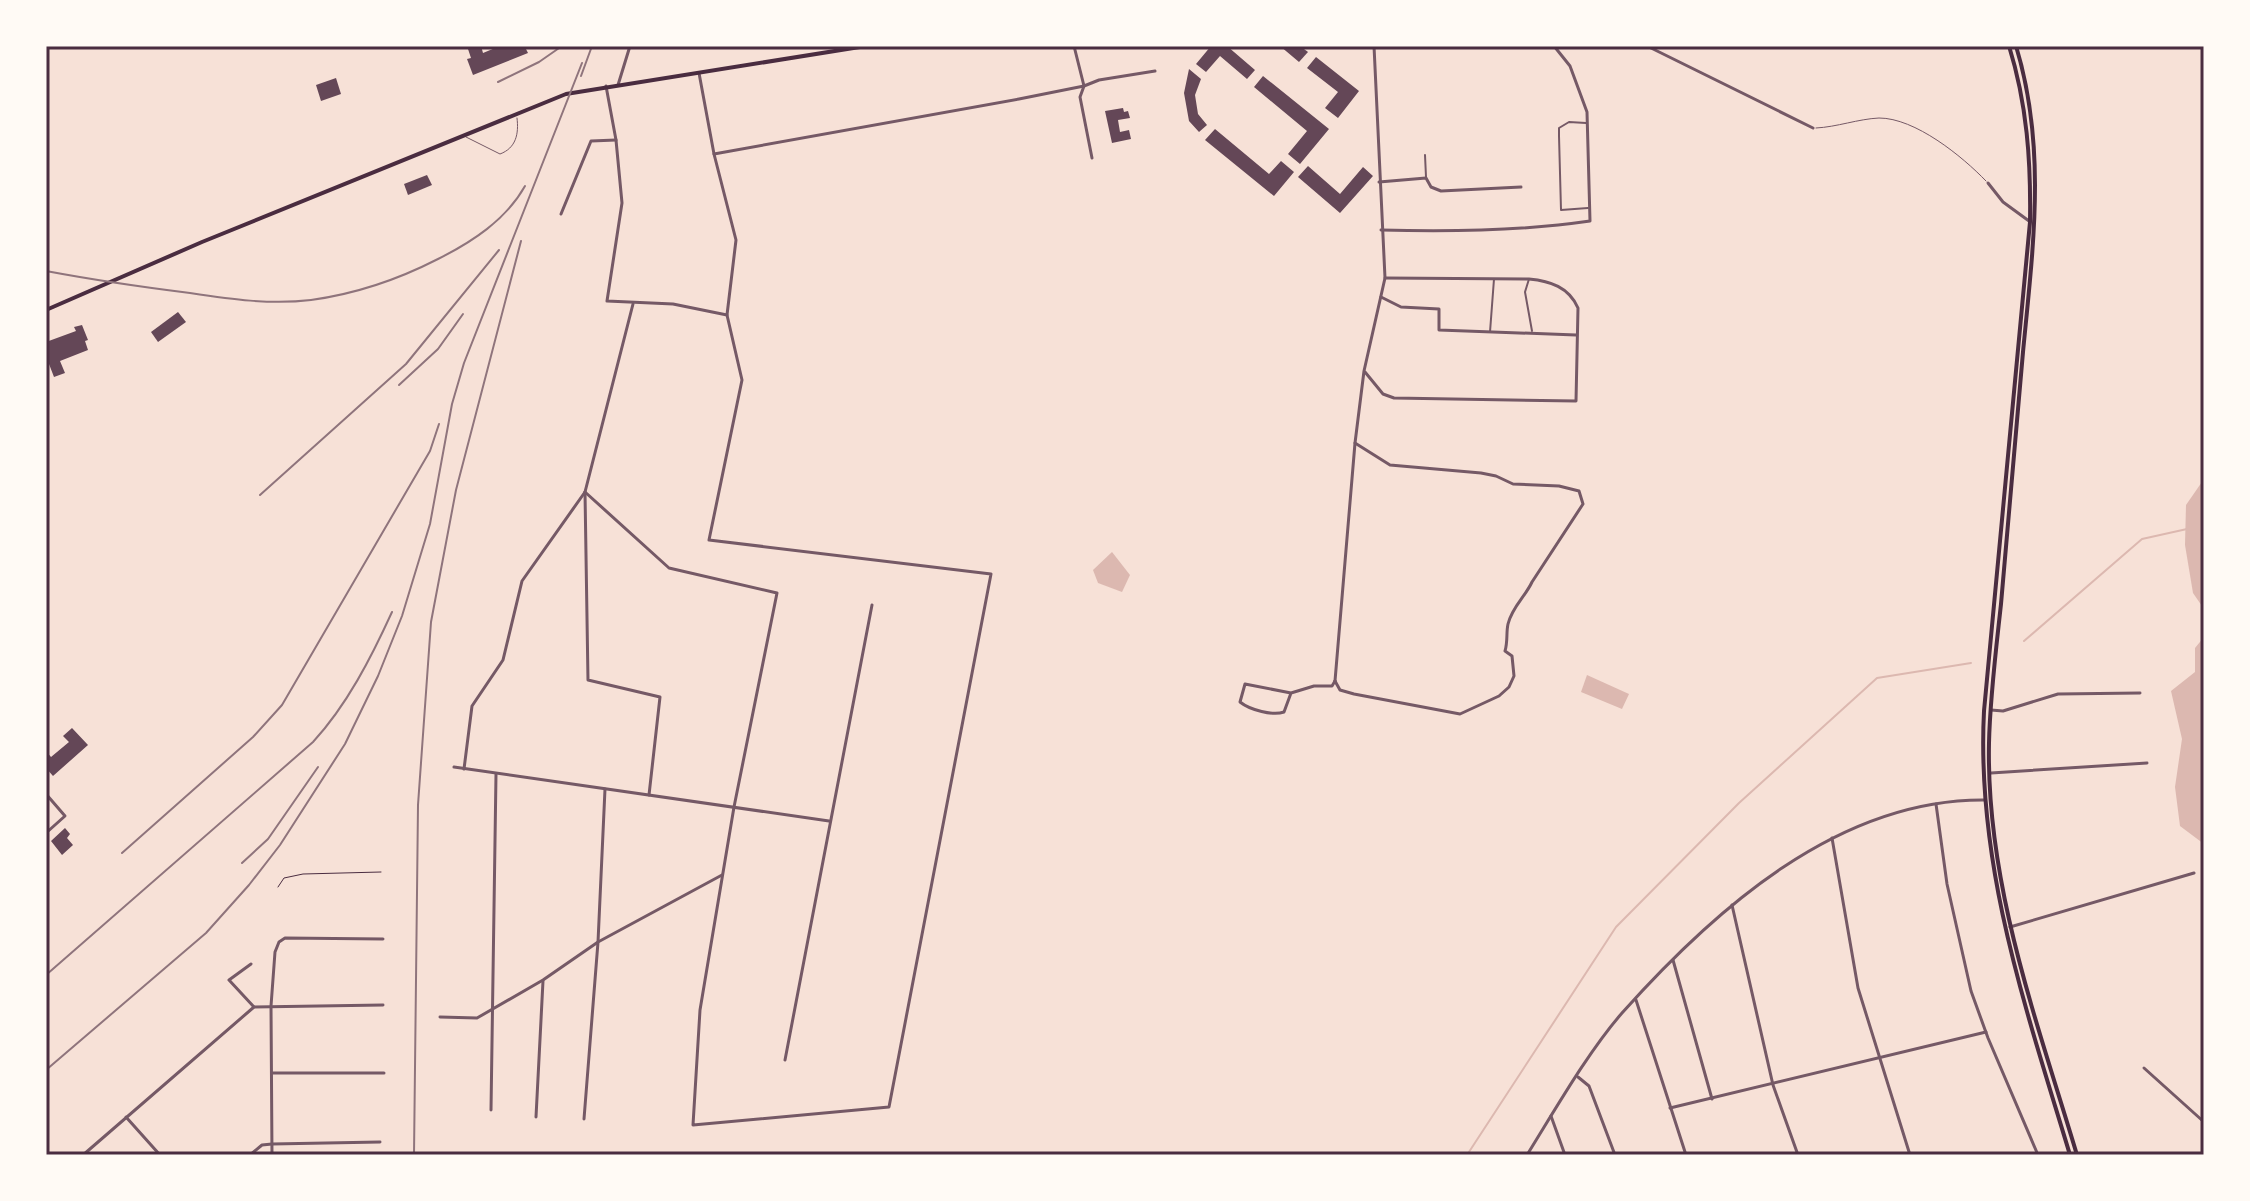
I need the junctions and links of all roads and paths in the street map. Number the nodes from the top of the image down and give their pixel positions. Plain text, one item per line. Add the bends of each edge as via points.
1 (630, 46) edge
2 (866, 46) edge
3 (1074, 46) edge
4 (1374, 46) edge
5 (1554, 46) edge
6 (1647, 46) edge
7 (2009, 46) edge
8 (2016, 46) edge
9 (1155, 71) dead end
10 (699, 73) junction
11 (618, 85) junction
12 (606, 86) junction
13 (1084, 86) junction
14 (516, 114) junction
15 (1587, 123) junction
16 (1813, 128) joint
17 (464, 135) junction
18 (616, 140) junction
19 (714, 154) junction
20 (1425, 155) dead end
21 (1092, 158) dead end
22 (1426, 178) junction
23 (1379, 182) junction
24 (1988, 183) joint
25 (1521, 187) joint
26 (1528, 188) dead end
27 (1591, 208) junction
28 (561, 214) dead end
29 (2030, 222) junction
30 (1381, 230) junction
31 (1385, 278) junction
32 (1494, 278) junction
33 (1529, 279) junction
34 (1379, 296) junction
35 (633, 304) junction
36 (46, 310) edge
37 (727, 315) junction
38 (1490, 332) junction
39 (1533, 332) junction
40 (1576, 335) junction
41 (1364, 371) junction
42 (1355, 443) junction
43 (585, 492) junction
44 (872, 605) dead end
45 (1335, 681) junction
46 (1291, 693) junction
47 (2140, 693) dead end
48 (1991, 710) junction
49 (2147, 763) dead end
50 (454, 767) dead end
51 (464, 769) junction
52 (1989, 773) junction
53 (496, 774) junction
54 (605, 789) junction
55 (46, 794) edge
56 (649, 795) junction
57 (1984, 800) junction
58 (1936, 804) junction
59 (734, 807) junction
60 (829, 821) junction
61 (46, 833) edge
62 (1832, 838) junction
63 (381, 872) dead end
64 (2194, 873) dead end
65 (722, 875) junction
66 (278, 887) dead end
67 (1732, 905) junction
68 (2011, 927) junction
69 (2004, 929) junction
70 (383, 939) dead end
71 (598, 942) junction
72 (1673, 960) junction
73 (251, 964) dead end
74 (543, 980) junction
75 (1636, 1000) junction
76 (383, 1005) dead end
77 (271, 1006) junction
78 (254, 1007) junction
79 (494, 1008) junction
80 (440, 1017) dead end
81 (1986, 1032) junction
82 (1879, 1058) junction
83 (785, 1060) dead end
84 (2144, 1068) dead end
85 (273, 1073) junction
86 (384, 1073) dead end
87 (1578, 1077) junction
88 (1773, 1085) junction
89 (1712, 1099) junction
90 (1670, 1108) junction
91 (491, 1110) dead end
92 (1551, 1116) junction
93 (126, 1117) junction
94 (536, 1117) dead end
95 (584, 1119) dead end
96 (2204, 1122) edge
97 (380, 1142) dead end
98 (272, 1144) junction
99 (83, 1155) edge
100 (160, 1155) edge
101 (250, 1155) edge
102 (272, 1155) edge
103 (1527, 1155) edge
104 (1565, 1155) edge
105 (1615, 1155) edge
106 (1686, 1155) edge
107 (1798, 1155) edge
108 (1910, 1155) edge
109 (2038, 1155) edge
110 (2070, 1155) edge
111 (2077, 1155) edge

1 - 11 street
2 - 10 main road
3 - 13 street
4 - 23 street
5 - 15 street via 1570,66
6 - 16 street
7 - 29 main road via 2025,108
8 - 48 main road via 2034,131 2036,222
9 - 13 street
10 - 11 main road
10 - 19 street
11 - 12 main road
12 - 14 main road via 566,94
12 - 18 street
13 - 19 street
13 - 21 street via 1080,97
14 - 17 main road
14 - 17 lane via 519,131 508,151 495,153
15 - 27 street
15 - 27 street via 1569,122 1559,128 1561,210
16 - 24 lane via 1881,118 1917,128 1969,162
17 - 36 main road
18 - 28 street via 591,141
18 - 35 street via 622,203 607,301
19 - 37 street via 736,240
20 - 22 street
22 - 23 street
22 - 25 street via 1441,191
23 - 30 street
24 - 29 street
25 - 26 street
27 - 30 street via 1590,221 1550,227
29 - 57 main road via 1984,711
30 - 31 street
31 - 32 street
31 - 34 street
32 - 33 street
32 - 38 street
33 - 39 street via 1525,292
33 - 40 street via 1559,286 1574,299
34 - 38 street via 1401,307 1439,309 1439,330
34 - 41 street
35 - 37 street via 673,304
35 - 43 street
37 - 65 street via 742,380 709,540 991,574 889,1107 693,1125 700,1010
38 - 39 street
39 - 40 street
40 - 41 street via 1576,401 1394,398 1383,394
41 - 42 street
42 - 45 street
42 - 45 street via 1390,465 1559,486 1579,491 1583,504 1508,624 1505,651 1512,656 1514,676 1499,696 1460,714 1354,694 1340,690
43 - 51 street via 522,581 503,660 472,706
43 - 56 street via 588,680 660,697
43 - 59 street via 669,568 777,593
44 - 60 street
45 - 46 street via 1332,686
46 - 46 street via 1279,715 1240,702 1245,684
47 - 48 street via 2058,694
48 - 52 main road
49 - 52 street
50 - 51 street
51 - 53 street
52 - 68 main road
53 - 54 street
53 - 79 street
54 - 56 street
54 - 71 street
55 - 61 street via 65,816
56 - 59 street
57 - 58 street
57 - 69 main road
58 - 62 street
58 - 81 street via 1961,952
59 - 60 street
59 - 65 street
60 - 83 street
62 - 67 street
62 - 82 street via 1858,988
63 - 66 path via 303,874 284,878
64 - 68 street
65 - 71 street
67 - 72 street
67 - 88 street
68 - 69 street
68 - 111 main road
69 - 110 main road
70 - 77 street via 285,938 275,952
71 - 74 street
71 - 95 street
72 - 75 street
72 - 89 street
73 - 78 street via 229,980
74 - 79 street
74 - 94 street
75 - 87 street
75 - 90 street
76 - 77 street
77 - 78 street
77 - 85 street
78 - 93 street
79 - 80 street via 477,1018
79 - 91 street
81 - 82 street
81 - 109 street
82 - 88 street
82 - 108 street
84 - 96 street
85 - 86 street
85 - 98 street
87 - 92 street
87 - 105 street via 1589,1086
88 - 89 street
88 - 107 street
89 - 90 street
90 - 106 street
92 - 103 street
92 - 104 street
93 - 99 street
93 - 100 street
97 - 98 street
98 - 101 street
98 - 102 street

